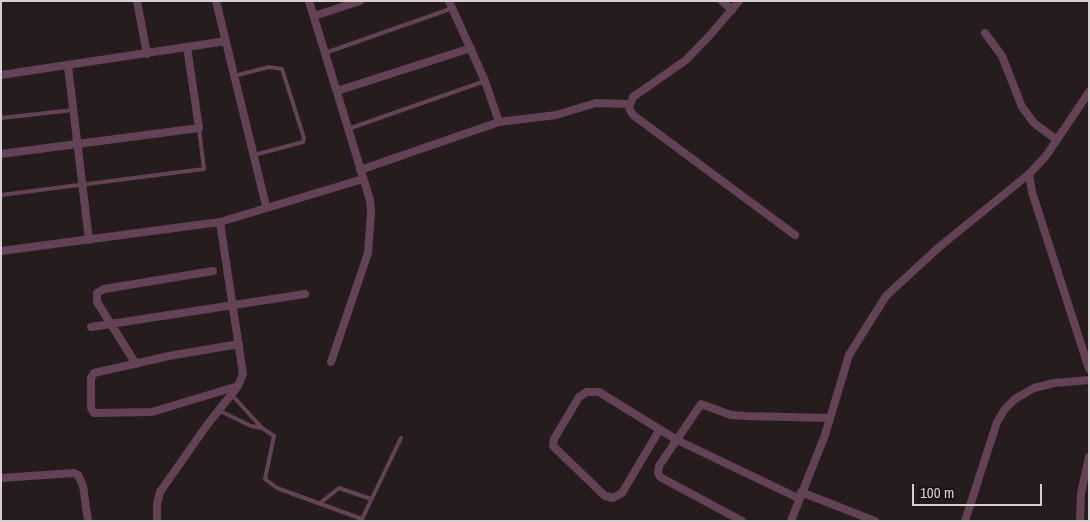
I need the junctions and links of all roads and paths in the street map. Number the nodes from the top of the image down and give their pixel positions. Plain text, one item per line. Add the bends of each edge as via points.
1 (137, 1) edge
2 (216, 1) edge
3 (309, 1) edge
4 (360, 1) edge
5 (722, 1) edge
6 (739, 1) edge
7 (451, 5) edge
8 (732, 10) junction
9 (314, 16) junction
10 (984, 33) dead end
11 (226, 41) junction
12 (188, 47) junction
13 (470, 48) junction
14 (325, 53) junction
15 (147, 54) junction
16 (68, 66) junction
17 (1, 75) edge
18 (234, 76) junction
19 (485, 80) junction
20 (337, 92) junction
21 (1089, 92) edge
22 (629, 104) junction
23 (1080, 106) junction
24 (1089, 109) edge
25 (73, 110) junction
26 (1, 118) edge
27 (499, 122) junction
28 (199, 128) junction
29 (348, 129) junction
30 (1056, 140) junction
31 (78, 145) junction
32 (1, 154) edge
33 (254, 155) junction
34 (360, 170) junction
35 (1029, 174) junction
36 (363, 179) junction
37 (82, 185) junction
38 (1, 195) edge
39 (266, 206) junction
40 (220, 222) junction
41 (795, 235) dead end
42 (89, 240) junction
43 (1, 251) edge
44 (213, 271) dead end
45 (305, 294) dead end
46 (233, 304) junction
47 (113, 323) junction
48 (91, 327) dead end
49 (239, 344) junction
50 (332, 362) dead end
51 (136, 364) junction
52 (1089, 369) edge
53 (1089, 380) edge
54 (238, 386) junction
55 (231, 394) junction
56 (218, 410) junction
57 (830, 418) junction
58 (262, 428) junction
59 (660, 429) junction
60 (401, 438) dead end
61 (677, 440) junction
62 (1089, 457) edge
63 (1, 478) edge
64 (800, 495) junction
65 (371, 499) junction
66 (320, 503) junction
67 (88, 521) edge
68 (157, 521) edge
69 (742, 521) edge
70 (791, 521) edge
71 (875, 521) edge
72 (965, 521) edge
73 (1080, 521) edge

1 - 15 street
2 - 11 street
3 - 9 street
4 - 9 street
5 - 8 street
6 - 8 street
7 - 13 street
7 - 14 lane
8 - 22 street via 686,60 633,97
9 - 14 street
10 - 30 street via 1005,62 1022,107 1034,123
11 - 12 street
11 - 18 street
12 - 15 street
12 - 28 street
13 - 19 street
13 - 20 street
14 - 20 street
15 - 16 street
16 - 17 street
16 - 25 street
18 - 33 street
18 - 33 lane via 270,67 282,69 304,138 303,142
19 - 27 street
19 - 29 lane
20 - 29 street
21 - 23 street
22 - 27 street via 596,103 562,114
22 - 41 street via 633,115
23 - 24 street
23 - 30 street
25 - 26 lane
25 - 31 street
27 - 34 street
28 - 31 street
28 - 37 lane via 204,168
29 - 34 street
30 - 35 street
31 - 32 street
31 - 37 street
33 - 39 street
34 - 36 street
35 - 52 street
35 - 57 street via 938,248 886,296 849,355
36 - 39 street
36 - 50 street via 371,212 370,243
37 - 38 lane
37 - 42 street
39 - 40 street
40 - 42 street
40 - 46 street
42 - 43 street
44 - 47 street via 100,290 98,302
45 - 46 street
46 - 47 street
46 - 49 street
47 - 48 street
47 - 51 street
49 - 51 street
49 - 54 street via 243,374
51 - 54 street via 92,375 91,411 152,412
53 - 72 street via 1034,388 1005,409 997,422
54 - 55 street
55 - 56 street
55 - 58 lane
56 - 58 lane
56 - 68 street via 160,492
57 - 61 street via 731,415 702,404
57 - 64 street
58 - 66 lane via 274,436 265,479 277,488
59 - 59 street via 599,392 587,392 579,397 553,446 605,496 613,498 622,493
59 - 61 street
60 - 65 lane
61 - 64 street
61 - 69 street via 659,466 660,477
62 - 73 street via 1081,493
63 - 67 street via 74,473 83,486
64 - 70 street
64 - 71 street
65 - 66 lane via 339,488
65 - 66 lane via 362,519

